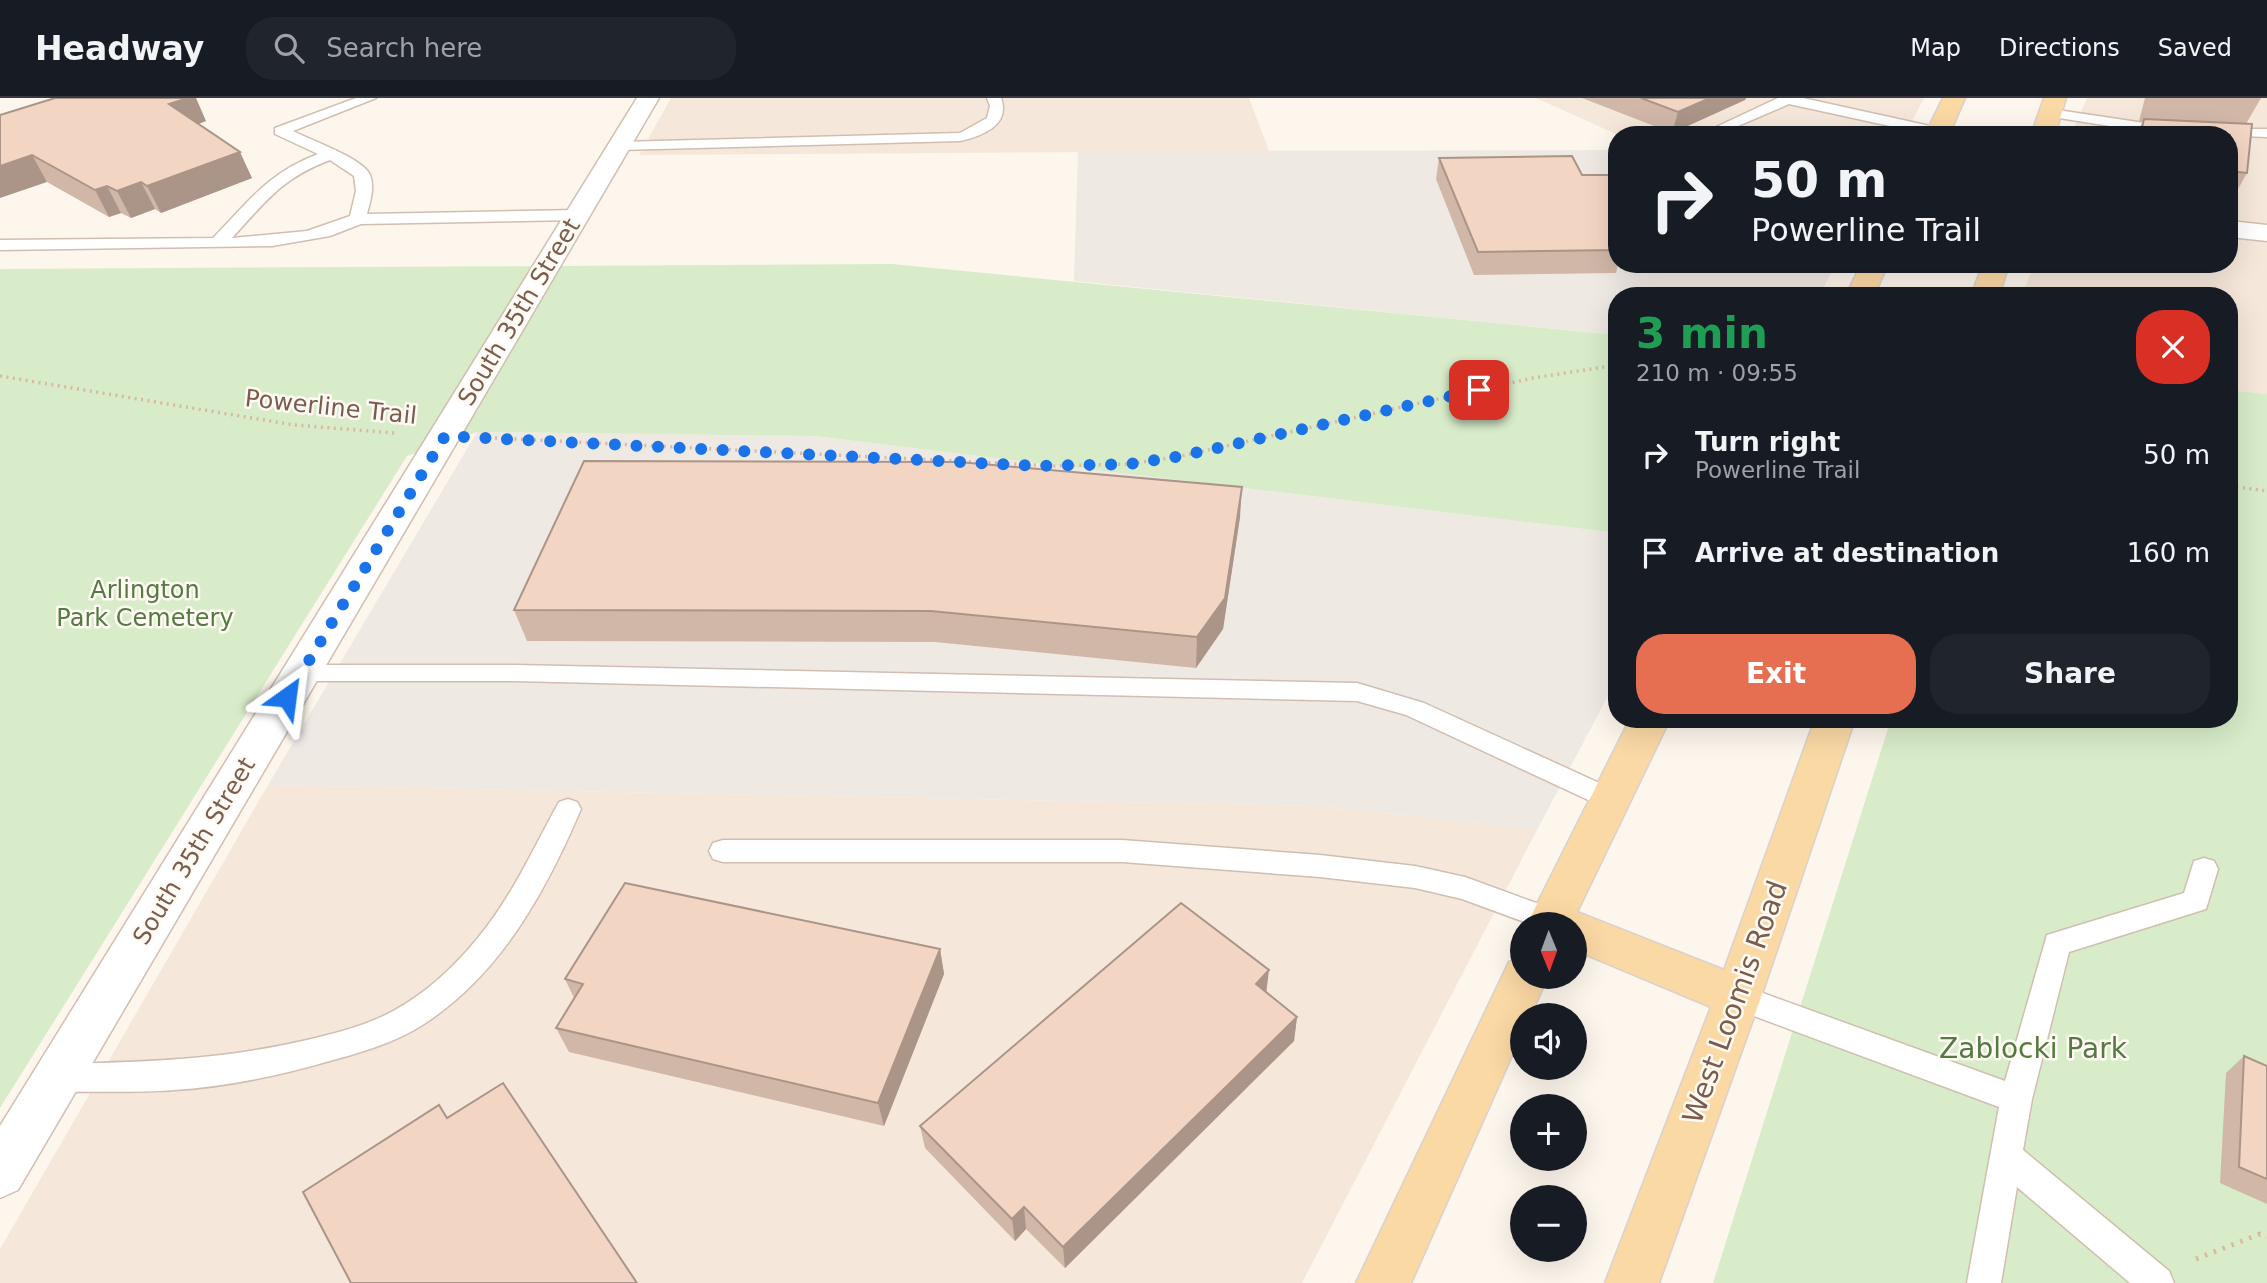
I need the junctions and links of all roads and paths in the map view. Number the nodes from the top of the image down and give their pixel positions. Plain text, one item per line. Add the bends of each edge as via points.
1 (369, 98) edge
2 (648, 98) edge
3 (993, 98) edge
4 (1954, 98) edge
5 (2053, 105) edge
6 (1726, 126) edge
7 (1907, 126) edge
8 (1941, 126) edge
9 (2046, 126) edge
10 (2135, 126) edge
11 (2238, 133) edge
12 (2267, 134) edge
13 (619, 146) junction
14 (330, 155) junction
15 (577, 215) junction
16 (358, 219) junction
17 (2238, 230) edge
18 (2267, 233) edge
19 (218, 243) junction
20 (0, 245) edge
21 (1608, 366) edge
22 (0, 376) edge
23 (445, 436) junction
24 (2238, 487) edge
25 (2267, 491) edge
26 (302, 673) junction
27 (1646, 728) edge
28 (1832, 728) edge
29 (1610, 800) junction
30 (568, 809) dead end
31 (723, 851) dead end
32 (2204, 869) dead end
33 (1527, 912) edge
34 (1564, 912) edge
35 (1587, 936) edge
36 (1519, 989) edge
37 (1738, 997) junction
38 (58, 1078) junction
39 (2016, 1099) junction
40 (2007, 1157) junction
41 (0, 1173) edge
42 (2267, 1237) edge
43 (2155, 1281) edge
44 (1383, 1283) edge
45 (1632, 1283) edge
46 (1984, 1283) edge

1 - 14 lane via 280,131
2 - 13 street, South 35th Street
3 - 13 lane via 998,106 996,117 983,129 960,137
4 - 8 main road
5 - 9 main road
5 - 10 lane
6 - 7 lane via 1788,99
11 - 12 lane
13 - 15 street, South 35th Street
14 - 16 lane via 362,175
14 - 19 lane via 277,180
15 - 16 lane
15 - 23 street, South 35th Street
16 - 19 lane via 305,239
17 - 18 street
19 - 20 lane
21 - 23 path, Powerline Trail via 1533,378 1130,464 1032,465
22 - 23 path, Powerline Trail via 294,425
23 - 26 street, South 35th Street
24 - 25 path
26 - 29 lane via 515,673 1357,692 1415,709
26 - 38 street, South 35th Street
27 - 29 main road
28 - 37 main road, West Loomis Road
29 - 34 main road
30 - 38 lane via 546,862 519,908 458,981 413,1015 356,1041 270,1063 175,1076
31 - 33 lane via 1122,851 1320,866 1465,887
32 - 39 lane via 2196,901 2057,944
35 - 37 main road
36 - 44 main road
37 - 39 lane
37 - 45 main road, West Loomis Road
38 - 41 street, South 35th Street
39 - 40 lane
40 - 43 lane
40 - 46 lane
42 - 43 path via 2260,1234

